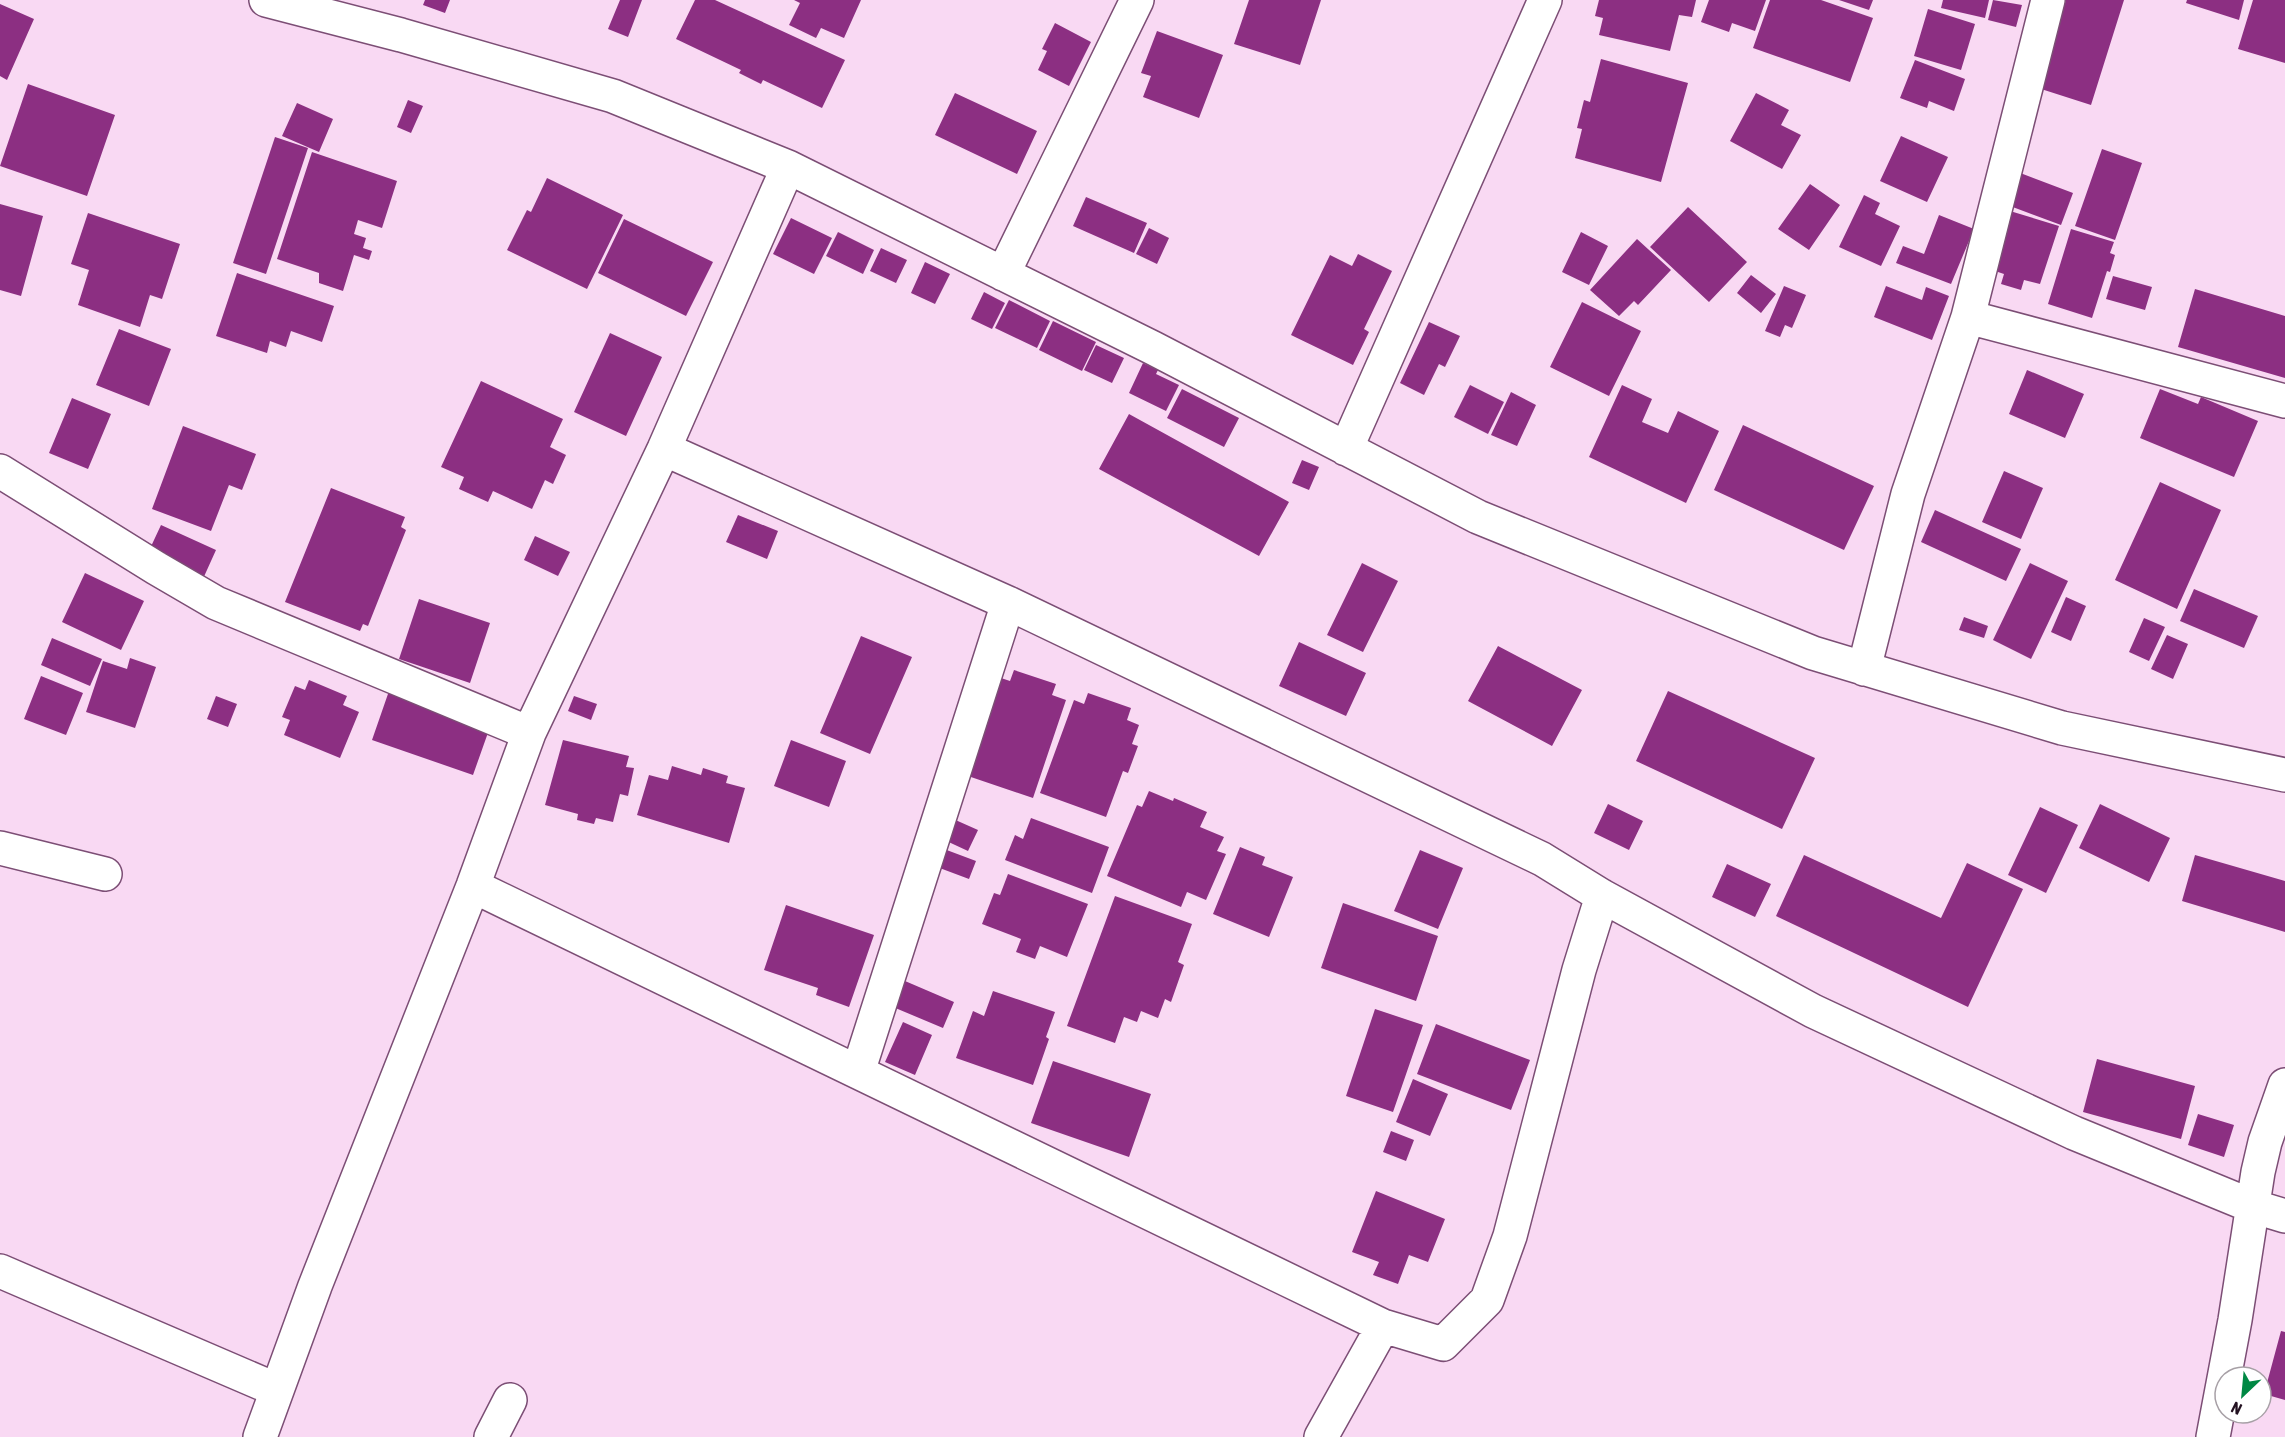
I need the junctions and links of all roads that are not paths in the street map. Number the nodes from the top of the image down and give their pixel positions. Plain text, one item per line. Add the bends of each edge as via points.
1 (266, 0) edge
2 (1137, 0) edge
3 (1545, 0) edge
4 (2048, 0) edge
5 (788, 168) junction
6 (1003, 274) junction
7 (1968, 317) junction
8 (2285, 401) edge
9 (664, 449) junction
10 (1346, 449) junction
11 (0, 471) edge
12 (1008, 603) junction
13 (1864, 669) junction
14 (529, 733) junction
15 (2285, 775) edge
16 (0, 848) edge
17 (105, 874) dead end
18 (473, 886) junction
19 (1602, 896) junction
20 (858, 1072) junction
21 (2285, 1085) edge
22 (2252, 1206) junction
23 (2285, 1216) edge
24 (0, 1271) edge
25 (1383, 1326) junction
26 (277, 1390) junction
27 (510, 1400) dead end
28 (260, 1437) edge
29 (491, 1437) edge
30 (1321, 1437) edge
31 (2213, 1437) edge

1 - 5 street via 613,96
2 - 6 street
3 - 10 street
4 - 7 street
5 - 6 street
5 - 9 street
6 - 10 street
7 - 8 street
7 - 13 street via 1908,494
9 - 12 street
9 - 14 street
10 - 13 street via 1478,517 1813,653
11 - 14 street via 216,603
12 - 19 street via 1542,859
12 - 20 street
13 - 15 street via 2062,728
14 - 18 street
16 - 17 street
18 - 20 street
18 - 26 street
19 - 22 street via 1813,1011 2074,1133
19 - 25 street via 1510,1236 1487,1300 1443,1344
20 - 25 street
21 - 22 street via 2265,1142
22 - 23 street
22 - 31 street
24 - 26 street
25 - 30 street
26 - 28 street
27 - 29 street

